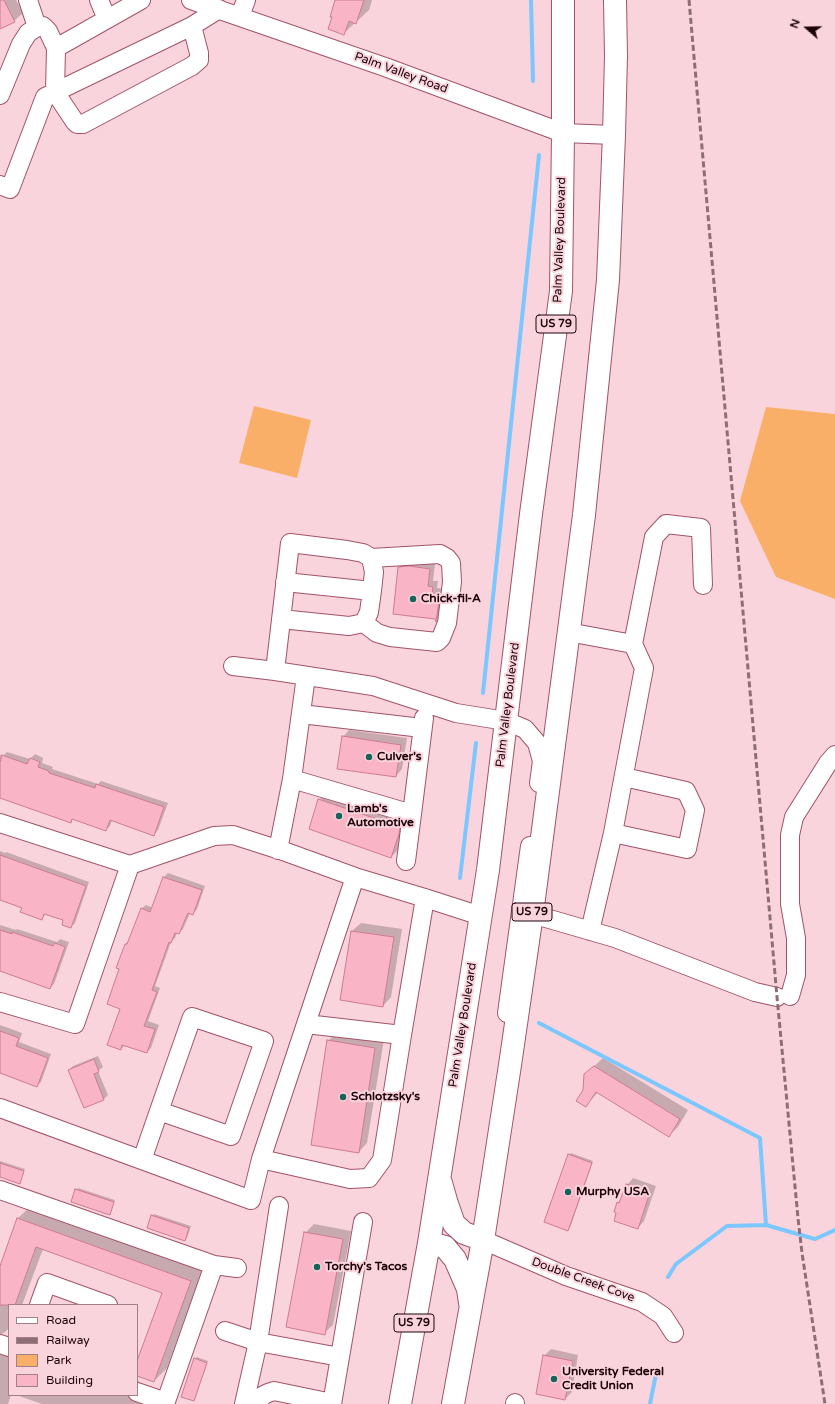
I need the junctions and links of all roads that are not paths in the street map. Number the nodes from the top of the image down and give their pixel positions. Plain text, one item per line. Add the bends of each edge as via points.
1 (28, 0) edge
2 (99, 0) edge
3 (141, 0) edge
4 (191, 0) edge
5 (563, 0) edge
6 (614, 0) edge
7 (243, 8) edge
8 (219, 9) junction
9 (107, 19) junction
10 (192, 26) junction
11 (37, 27) junction
12 (56, 48) junction
13 (55, 92) junction
14 (0, 95) edge
15 (563, 133) junction
16 (614, 135) junction
17 (0, 185) edge
18 (371, 558) junction
19 (285, 582) junction
20 (703, 585) dead end
21 (372, 591) junction
22 (281, 619) junction
23 (364, 623) junction
24 (568, 632) junction
25 (633, 644) junction
26 (233, 666) dead end
27 (275, 670) junction
28 (306, 676) junction
29 (425, 704) junction
30 (302, 714) junction
31 (506, 721) junction
32 (422, 728) junction
33 (835, 755) edge
34 (624, 777) junction
35 (292, 779) junction
36 (412, 814) junction
37 (0, 822) edge
38 (613, 833) junction
39 (278, 850) junction
40 (406, 861) dead end
41 (130, 865) junction
42 (355, 877) junction
43 (425, 898) junction
44 (532, 914) junction
45 (480, 916) junction
46 (590, 931) junction
47 (0, 1002) edge
48 (306, 1024) junction
49 (402, 1035) junction
50 (510, 1065) junction
51 (0, 1108) edge
52 (159, 1111) junction
53 (261, 1159) junction
54 (142, 1160) junction
55 (440, 1178) junction
56 (0, 1190) edge
57 (279, 1206) dead end
58 (364, 1222) dead end
59 (483, 1240) junction
60 (429, 1243) junction
61 (214, 1265) junction
62 (237, 1268) dead end
63 (39, 1304) edge
64 (105, 1304) edge
65 (471, 1308) junction
66 (225, 1331) dead end
67 (674, 1333) dead end
68 (258, 1342) junction
69 (340, 1357) junction
70 (138, 1392) edge
71 (165, 1403) edge
72 (332, 1403) edge
73 (244, 1404) edge
74 (258, 1404) edge
75 (400, 1404) edge
76 (453, 1404) edge

1 - 11 street
2 - 9 street
3 - 9 street
4 - 8 street, Palm Valley Road
5 - 15 highway, Palm Valley Boulevard / US 79
6 - 16 highway, US 79
7 - 8 street, Palm Valley Road
7 - 15 street, Palm Valley Road via 385,67
8 - 10 street
9 - 12 street
10 - 13 street
10 - 13 street via 199,60 83,124 75,122
11 - 12 street via 43,26 48,31
11 - 14 street via 28,33 21,44
12 - 13 street
13 - 17 street via 45,98 10,189
15 - 16 street, Palm Valley Road
15 - 31 highway, Palm Valley Boulevard / US 79 via 561,291
16 - 24 highway, US 79 via 608,280 584,515
18 - 19 street via 363,553 347,550 290,543
18 - 21 street via 374,572
18 - 23 street via 440,554 451,563 452,582 447,623 437,642 390,638 377,633
19 - 21 street
19 - 22 street
20 - 25 street via 701,528 666,524 654,537
21 - 23 street via 369,612
22 - 23 street via 349,626
22 - 27 street
24 - 25 street
24 - 44 highway, US 79
25 - 34 street via 644,668
26 - 27 street
27 - 28 street
28 - 29 street via 373,686
28 - 30 street
29 - 31 street via 456,713
29 - 32 street
30 - 32 street
30 - 35 street
31 - 45 highway, Palm Valley Boulevard / US 79
31 - 50 street via 525,729 530,734 537,743 542,761 504,1031
32 - 36 street
33 - 46 street via 794,817 790,835 790,904 796,938 796,975 784,997 755,992 615,938
34 - 38 street
34 - 38 street via 686,791 696,810 687,849
35 - 36 street
35 - 39 street
36 - 40 street
37 - 41 street
38 - 46 street
39 - 41 street via 233,835 214,836
39 - 42 street
41 - 47 street via 75,1024
42 - 43 street
42 - 48 street
43 - 45 street
43 - 49 street
44 - 46 street
44 - 50 highway, US 79
45 - 55 highway, Palm Valley Boulevard / US 79
48 - 49 street
48 - 53 street
49 - 53 street via 382,1160 368,1178 350,1179
50 - 59 highway, US 79
51 - 54 street
52 - 52 street via 192,1017 264,1041 231,1136
52 - 54 street
53 - 54 street via 251,1200
55 - 59 highway via 454,1224 464,1233
55 - 60 highway, Palm Valley Boulevard / US 79
56 - 61 street
57 - 68 street
58 - 69 street
59 - 65 highway, US 79
59 - 67 street, Double Creek Cove via 566,1276 642,1302 663,1316
60 - 65 highway via 445,1247 455,1259 468,1289
60 - 75 highway, Palm Valley Boulevard / US 79
61 - 62 street
61 - 71 street
63 - 64 street via 46,1283
65 - 76 highway, US 79
66 - 68 street
68 - 69 street
68 - 73 street
69 - 72 street
70 - 71 street
72 - 74 street via 274,1391 262,1396

